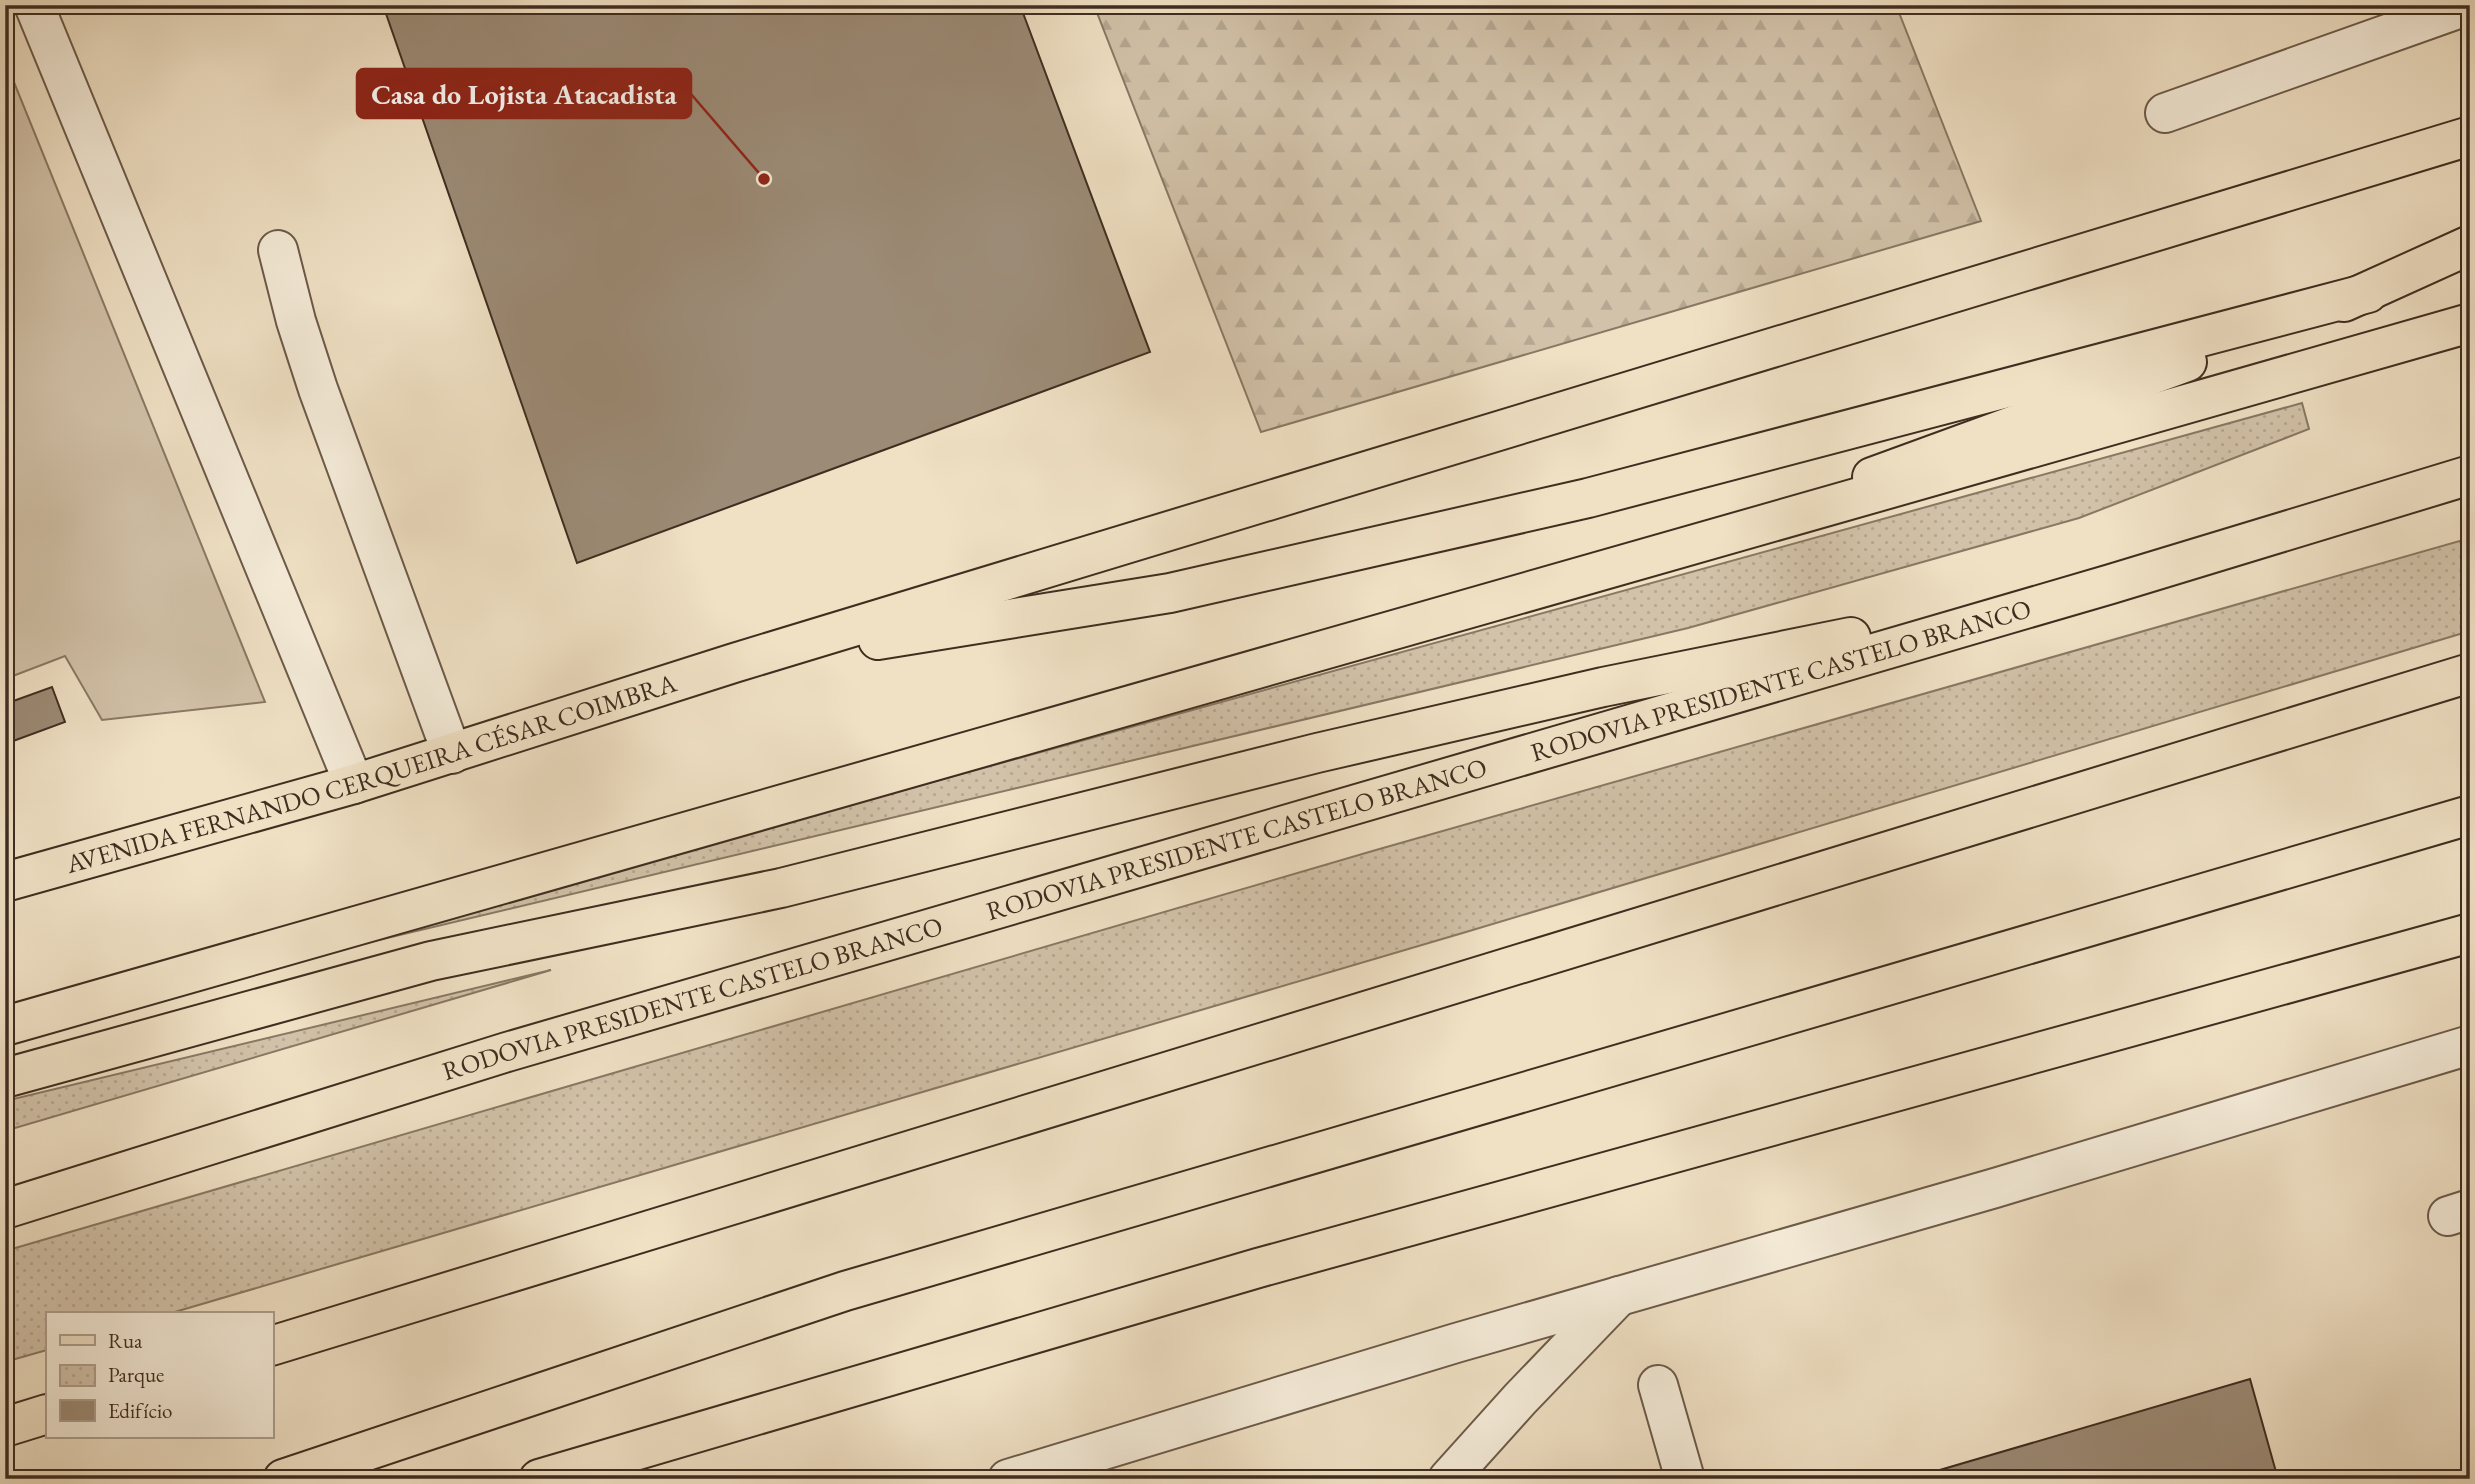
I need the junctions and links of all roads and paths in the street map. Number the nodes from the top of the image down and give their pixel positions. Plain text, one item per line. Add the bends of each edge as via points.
1 (34, 5) edge
2 (2469, 5) edge
3 (2165, 113) dead end
4 (2470, 136) edge
5 (2470, 245) edge
6 (278, 250) dead end
7 (2368, 293) junction
8 (2470, 323) edge
9 (2470, 475) edge
10 (1646, 558) junction
11 (2111, 584) junction
12 (734, 663) junction
13 (2470, 673) edge
14 (452, 754) junction
15 (354, 784) junction
16 (2470, 815) edge
17 (5, 882) edge
18 (2470, 933) edge
19 (5, 1027) edge
20 (2470, 1045) edge
21 (5, 1078) edge
22 (5, 1209) edge
23 (1620, 1294) junction
24 (273, 1345) edge
25 (1658, 1385) dead end
26 (46, 1414) edge
27 (5, 1427) edge
28 (282, 1479) edge
29 (539, 1479) edge
30 (1008, 1479) edge
31 (1448, 1479) edge
32 (1685, 1479) edge

1 - 15 street
2 - 3 street
4 - 12 main road
5 - 7 main road
6 - 14 street via 318,388
7 - 10 main road via 2110,392
7 - 12 main road via 1588,498 1197,587
8 - 10 main road
9 - 11 main road, RODOVIA PRESIDENTE CASTELO BRANCO
10 - 19 main road
11 - 21 main road via 1603,687 1330,750 781,888 431,961
11 - 22 main road, RODOVIA PRESIDENTE CASTELO BRANCO via 507,1052
12 - 14 main road, AVENIDA FERNANDO CERQUEIRA CÉSAR COIMBRA
13 - 24 main road
14 - 15 main road, AVENIDA FERNANDO CERQUEIRA CÉSAR COIMBRA
15 - 17 main road, AVENIDA FERNANDO CERQUEIRA CÉSAR COIMBRA
16 - 28 main road via 845,1291
18 - 29 main road via 1258,1268
20 - 23 street via 1995,1188
23 - 30 street
23 - 31 street
25 - 32 street
26 - 27 main road

